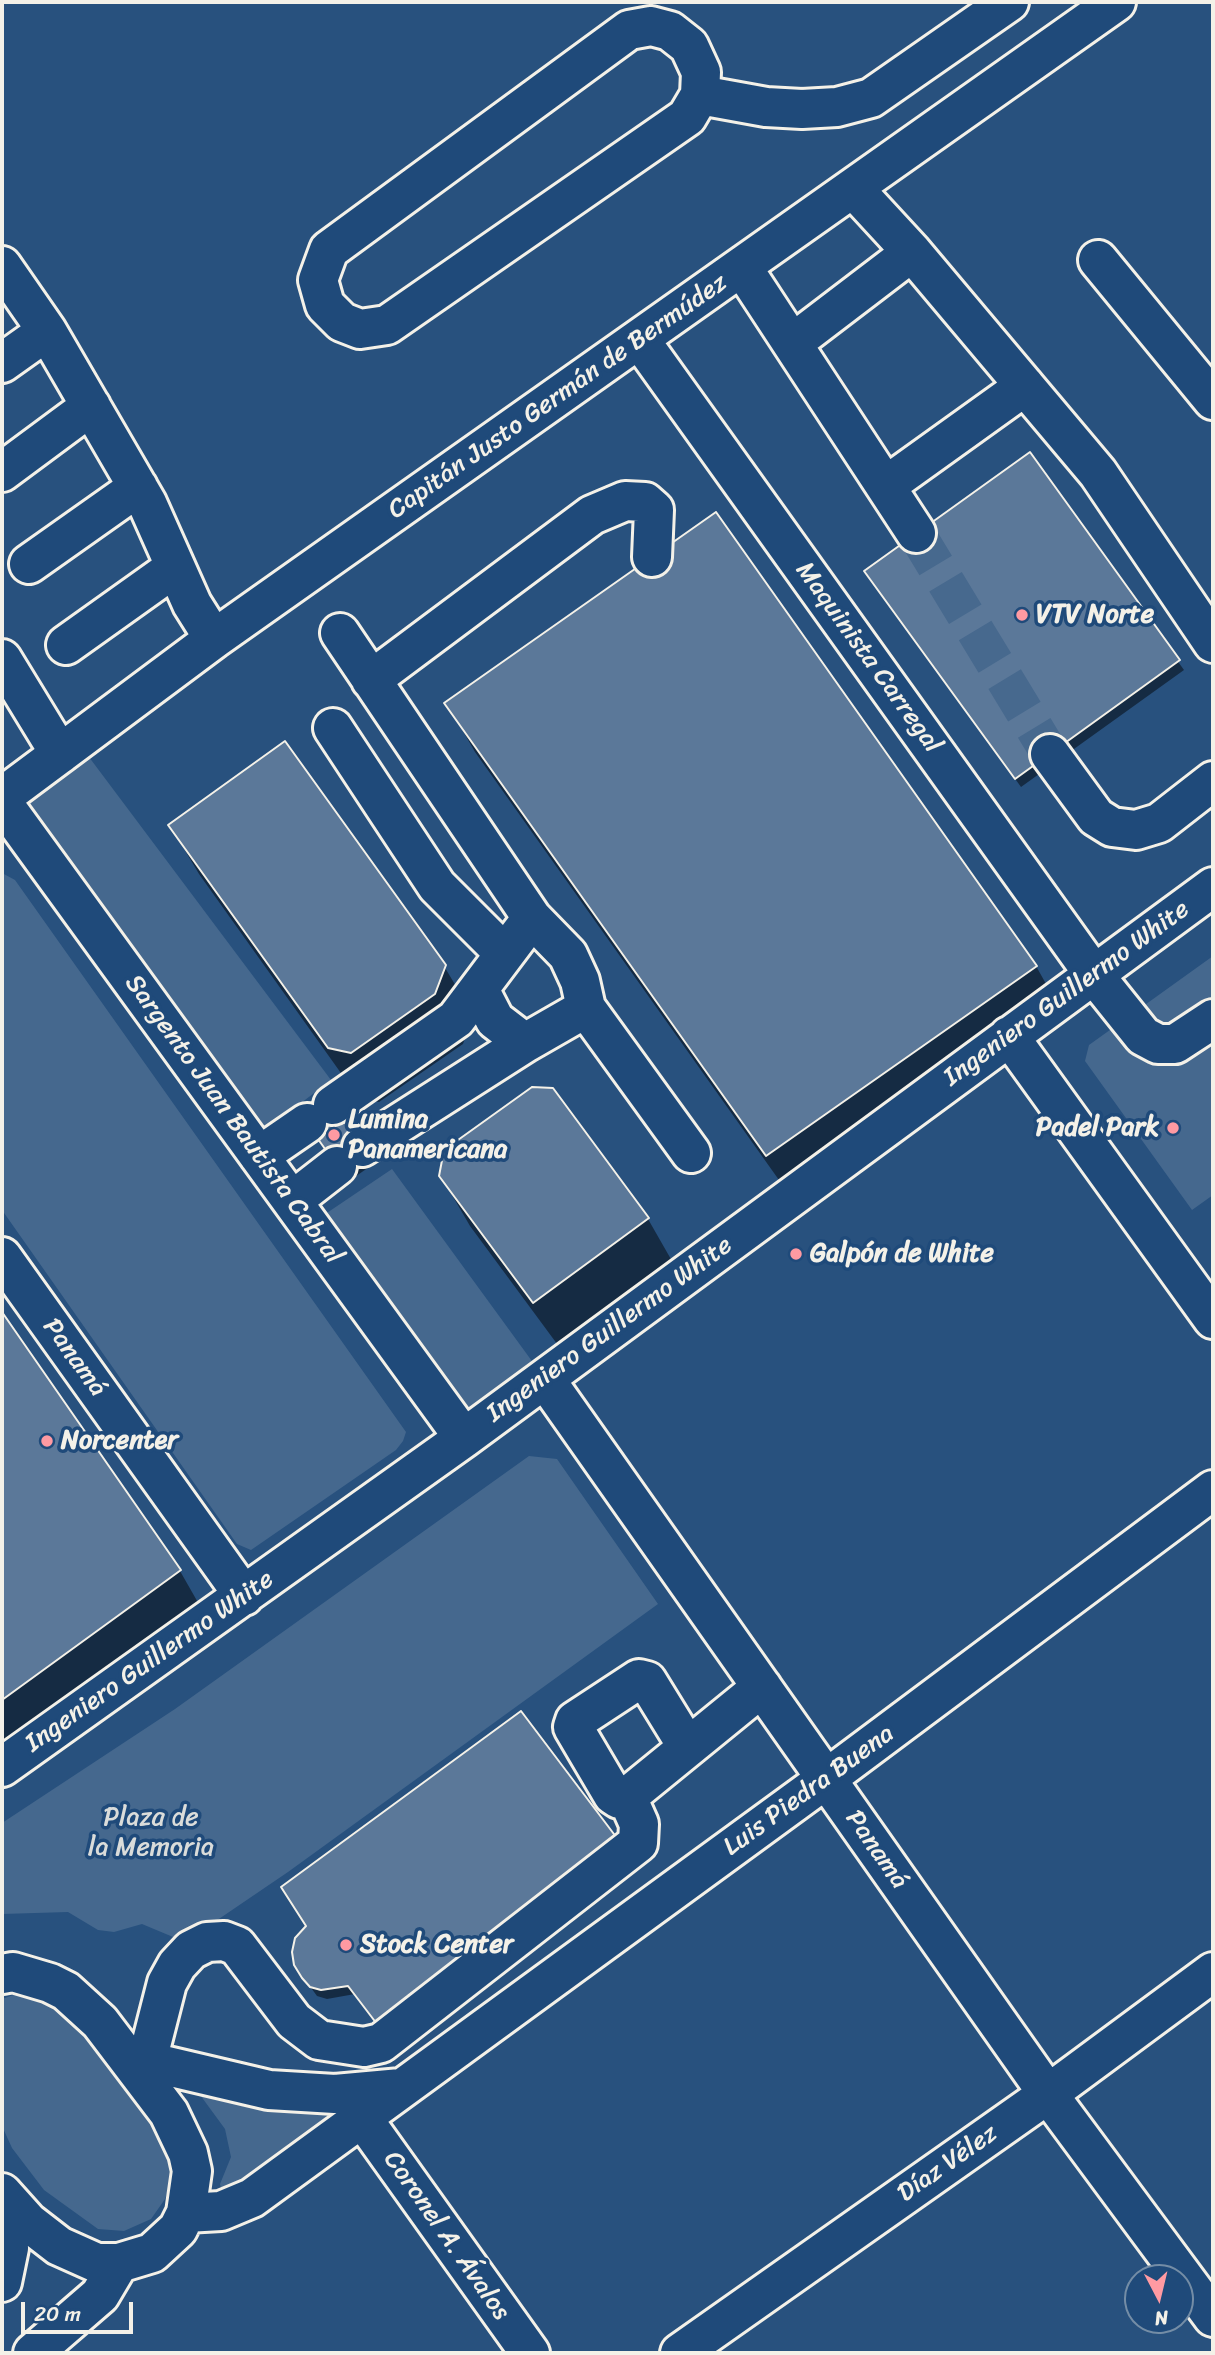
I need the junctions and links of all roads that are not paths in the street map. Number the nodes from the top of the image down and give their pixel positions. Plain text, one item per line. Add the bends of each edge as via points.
1 (1009, 2) edge
2 (1116, 2) edge
3 (700, 95) junction
4 (853, 188) junction
5 (912, 251) junction
6 (1098, 260) dead end
7 (2, 266) edge
8 (742, 267) junction
9 (47, 331) junction
10 (640, 340) junction
11 (794, 342) junction
12 (2, 363) edge
13 (1026, 386) junction
14 (1213, 400) edge
15 (91, 407) junction
16 (2, 472) edge
17 (887, 485) junction
18 (138, 487) junction
19 (916, 533) tunnel mouth
20 (652, 557) dead end
21 (29, 564) dead end
22 (174, 568) junction
23 (340, 633) dead end
24 (214, 639) junction
25 (1213, 643) edge
26 (66, 645) dead end
27 (2, 659) edge
28 (372, 680) junction
29 (333, 728) dead end
30 (60, 754) junction
31 (1050, 754) tunnel mouth
32 (1213, 781) edge
33 (2, 799) edge
34 (1213, 887) edge
35 (532, 918) junction
36 (505, 954) junction
37 (1095, 976) junction
38 (479, 989) junction
39 (586, 1008) junction
40 (1213, 1019) edge
41 (1009, 1036) junction
42 (525, 1043) junction
43 (691, 1153) dead end
44 (259, 1156) junction
45 (292, 1201) junction
46 (2, 1257) edge
47 (1213, 1319) edge
48 (545, 1379) junction
49 (464, 1438) junction
50 (1213, 1490) edge
51 (244, 1596) junction
52 (761, 1687) junction
53 (687, 1746) junction
54 (2, 1767) edge
55 (827, 1779) junction
56 (627, 1797) junction
57 (1213, 1972) edge
58 (2, 1974) edge
59 (138, 2059) junction
60 (401, 2088) junction
61 (1048, 2094) junction
62 (363, 2119) junction
63 (2, 2194) edge
64 (186, 2213) junction
65 (119, 2263) junction
66 (2, 2282) edge
67 (1213, 2317) edge
68 (33, 2353) edge
69 (530, 2353) edge
70 (680, 2353) edge

1 - 3 street via 871,97 837,107 802,108 766,107
2 - 4 street, Capitán Justo Germán de Bermúdez
3 - 3 street via 701,72 689,46 670,31 651,26 629,30 328,250 318,281 325,305 342,322 360,329 387,326 687,117
4 - 5 street
4 - 8 street, Capitán Justo Germán de Bermúdez
5 - 11 street
5 - 13 street
6 - 14 street
7 - 9 street
8 - 10 street, Capitán Justo Germán de Bermúdez
8 - 11 street
9 - 12 street
9 - 15 street
10 - 24 street, Capitán Justo Germán de Bermúdez
10 - 37 street, Maquinista Carregal
11 - 17 street
13 - 17 street
13 - 25 street via 1098,473
15 - 16 street
15 - 18 street
17 - 19 street
18 - 21 street
18 - 22 street
20 - 28 street via 654,510 645,502 625,501 592,515
22 - 24 street
22 - 26 street
23 - 28 street
24 - 30 street, Capitán Justo Germán de Bermúdez
27 - 30 street
28 - 35 street
29 - 36 street via 437,886
30 - 33 street, Capitán Justo Germán de Bermúdez
31 - 32 street via 1096,817 1112,827 1136,830 1159,823
33 - 44 street, Sargento Juan Bautista Cabral
34 - 37 street, Ingeniero Guillermo White
35 - 36 street
35 - 39 street via 568,955
36 - 38 street
37 - 40 street, Maquinista Carregal via 1143,1036 1158,1044 1175,1044
37 - 41 street, Ingeniero Guillermo White
38 - 42 street via 495,1020
38 - 44 street via 456,1019
39 - 42 street
39 - 43 street
41 - 47 street
41 - 48 street, Ingeniero Guillermo White
42 - 45 street via 350,1157
44 - 45 street, Sargento Juan Bautista Cabral
45 - 49 street, Sargento Juan Bautista Cabral
46 - 51 street, Panamá
48 - 49 street, Ingeniero Guillermo White
48 - 52 street, Panamá
49 - 51 street, Ingeniero Guillermo White
50 - 55 street, Luis Piedra Buena
51 - 54 street, Ingeniero Guillermo White
52 - 53 street
52 - 55 street, Panamá
53 - 56 street
53 - 56 street via 647,1681 631,1682 575,1721 575,1735 613,1795
55 - 60 street, Luis Piedra Buena
55 - 61 street, Panamá
56 - 59 street via 639,1824 638,1843 381,2043 354,2046 319,2040 294,2021 237,1946 207,1942 177,1965
57 - 61 street, Díaz Vélez
58 - 59 street via 30,1976 66,1992
59 - 60 street via 269,2090 335,2094
59 - 64 street via 188,2152 192,2171
60 - 62 street, Luis Piedra Buena
61 - 67 street, Panamá
61 - 70 street, Díaz Vélez
62 - 64 street, Luis Piedra Buena via 252,2198 221,2211
62 - 69 street, Coronel A. Ávalos
63 - 65 street via 59,2246 97,2263
63 - 66 street via 9,2248
64 - 65 street via 167,2242 144,2256
65 - 68 street via 100,2295

